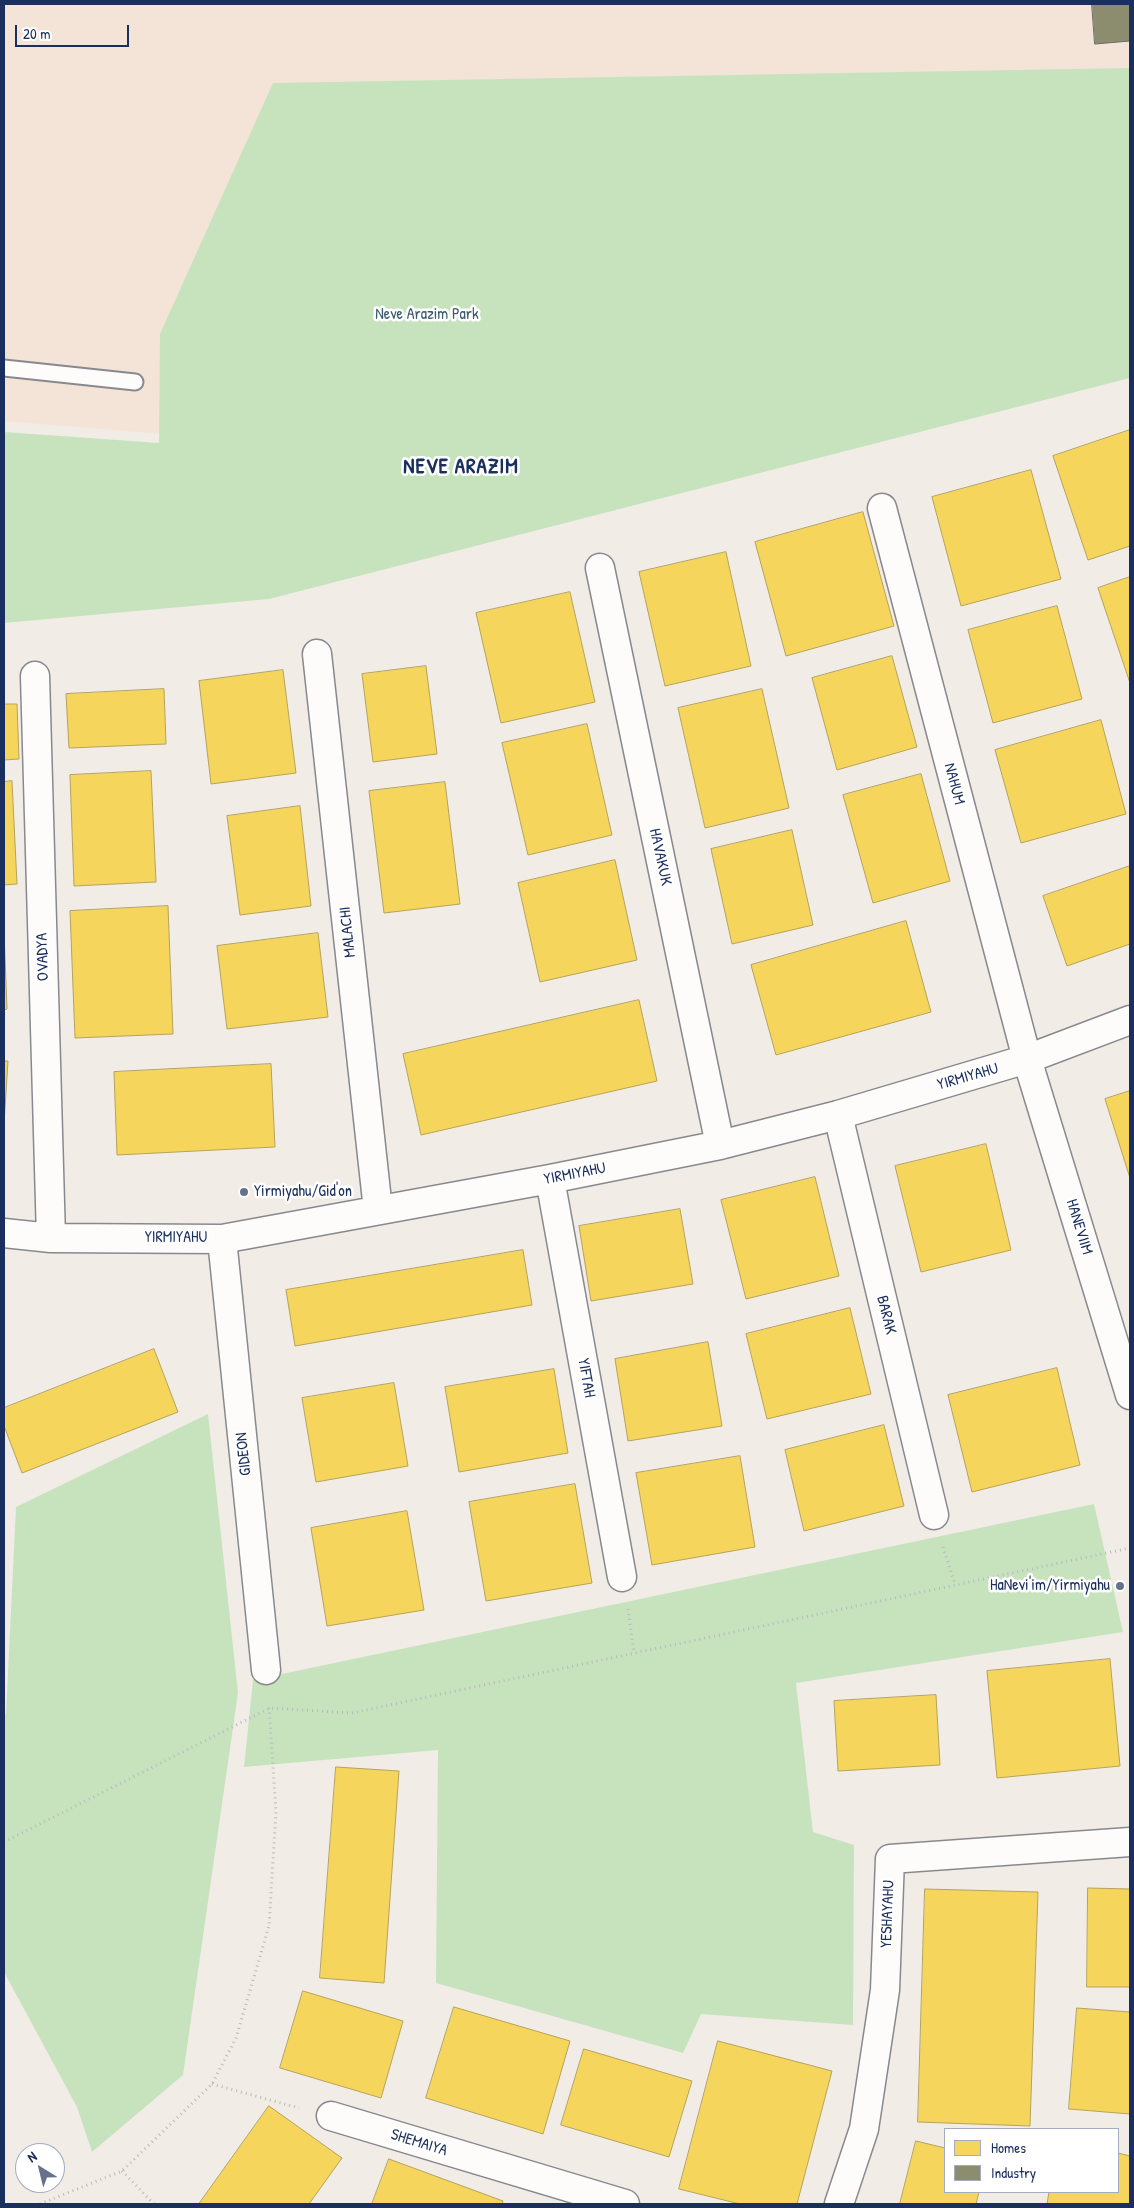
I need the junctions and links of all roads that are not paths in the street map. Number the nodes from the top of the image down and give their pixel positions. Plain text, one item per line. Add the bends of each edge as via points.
1 (4, 368) edge
2 (135, 382) dead end
3 (882, 508) dead end
4 (600, 568) dead end
5 (317, 654) dead end
6 (35, 676) dead end
7 (1130, 1020) edge
8 (1027, 1059) junction
9 (838, 1115) junction
10 (720, 1145) junction
11 (550, 1179) junction
12 (378, 1210) junction
13 (4, 1233) edge
14 (51, 1238) junction
15 (222, 1239) junction
16 (1130, 1395) edge
17 (934, 1515) road end
18 (622, 1577) road end
19 (266, 1670) dead end
20 (1130, 1842) edge
21 (331, 2116) road end
22 (625, 2204) edge
23 (838, 2204) edge

1 - 2 lane
3 - 8 street, NAHUM
4 - 10 street, HAVAKUK
5 - 12 street, MALACHI
6 - 14 street, OVADYA
7 - 8 street, YIRMIYAHU
8 - 9 street, YIRMIYAHU
8 - 16 street, HANEVIIM
9 - 10 street, YIRMIYAHU
9 - 17 street, BARAK
10 - 11 street, YIRMIYAHU
11 - 12 street, YIRMIYAHU
11 - 18 street, YIFTAH
12 - 15 street, YIRMIYAHU
13 - 14 street, YIRMIYAHU
14 - 15 street, YIRMIYAHU
15 - 19 street, GIDEON
20 - 23 street, YESHAYAHU via 890,1859 884,2000 864,2129
21 - 22 street, SHEMAIYA

